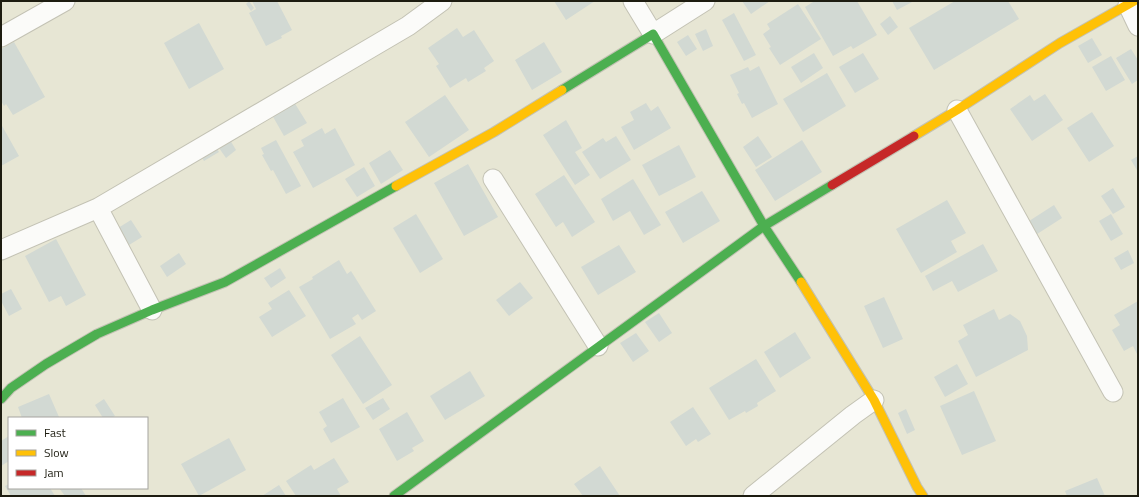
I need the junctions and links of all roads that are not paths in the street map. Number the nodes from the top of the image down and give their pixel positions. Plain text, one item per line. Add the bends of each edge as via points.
1 (65, 1) edge
2 (442, 1) edge
3 (633, 1) edge
4 (704, 1) edge
5 (1131, 3) edge
6 (1138, 26) edge
7 (653, 34) junction
8 (1, 37) edge
9 (957, 110) junction
10 (493, 179) dead end
11 (98, 208) junction
12 (764, 226) junction
13 (1, 250) edge
14 (152, 310) junction
15 (598, 346) junction
16 (1113, 392) dead end
17 (1, 399) edge
18 (874, 400) junction
19 (394, 496) edge
20 (753, 496) edge
21 (923, 496) edge

1 - 8 street
2 - 11 street via 408,26
3 - 7 street
4 - 7 street
5 - 6 street
5 - 9 street via 1060,43
7 - 12 street
7 - 14 street via 494,132 225,282
9 - 12 street
9 - 16 street
10 - 15 street
11 - 13 street
11 - 14 street
12 - 15 street
12 - 18 street
14 - 17 street via 97,334 46,364 11,388
15 - 19 street
18 - 20 street
18 - 21 street

